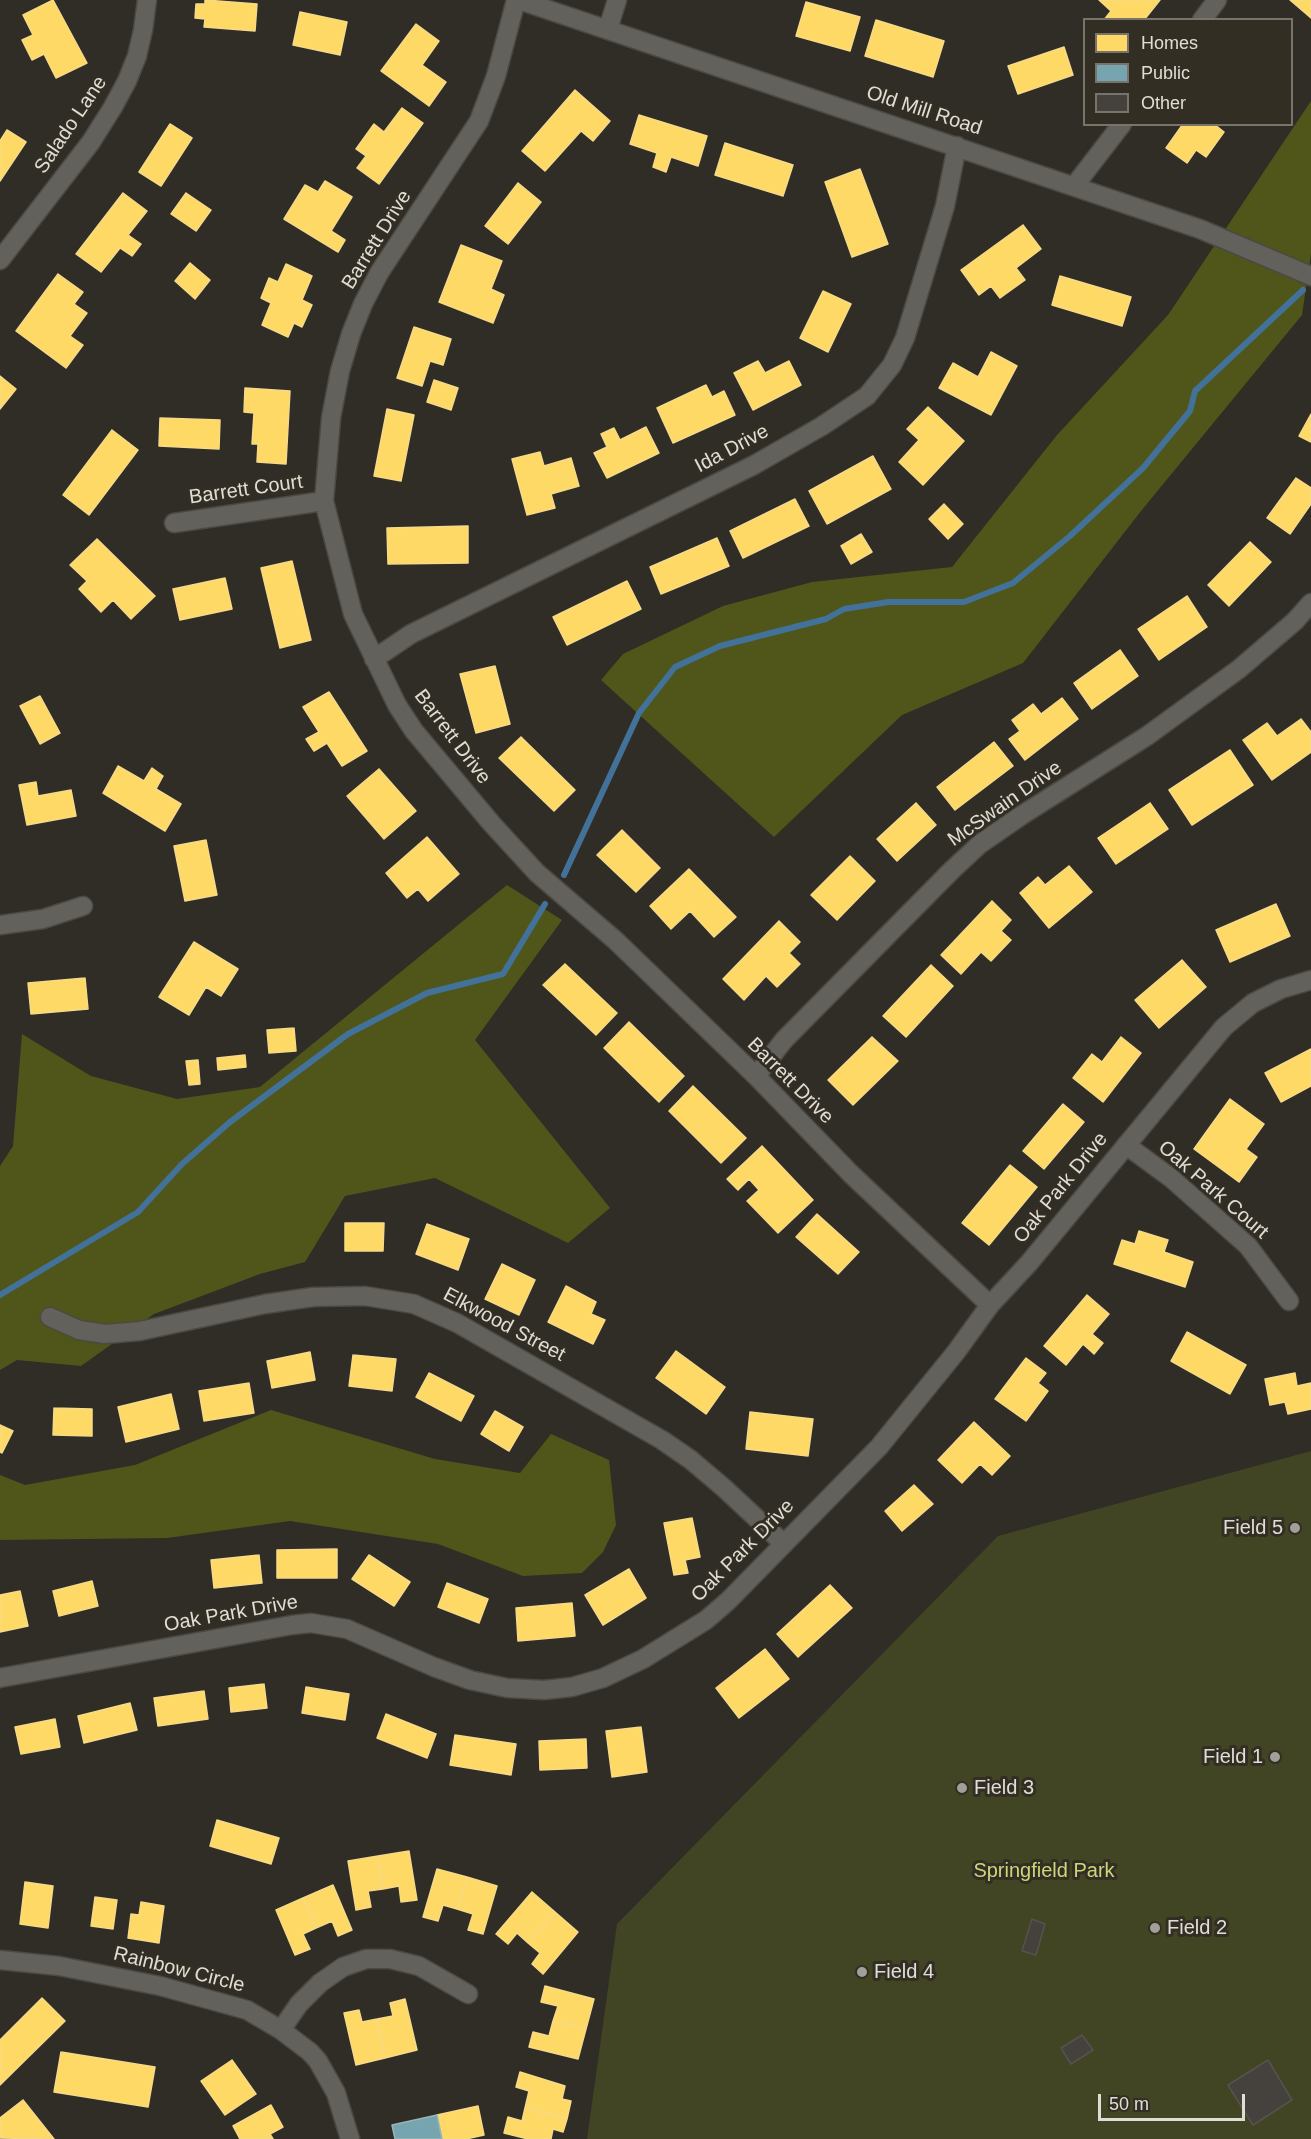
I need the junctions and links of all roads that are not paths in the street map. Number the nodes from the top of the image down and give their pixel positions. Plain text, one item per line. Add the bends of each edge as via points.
1 (147, 0) edge
2 (518, 0) edge
3 (617, 0) edge
4 (1217, 0) edge
5 (1204, 18) edge
6 (608, 29) junction
7 (1120, 126) edge
8 (957, 146) junction
9 (1075, 185) junction
10 (0, 260) edge
11 (1311, 276) edge
12 (324, 501) junction
13 (174, 523) dead end
14 (1311, 603) edge
15 (374, 659) junction
16 (83, 906) dead end
17 (0, 925) edge
18 (1311, 980) edge
19 (756, 1076) junction
20 (1126, 1145) junction
21 (1289, 1301) dead end
22 (990, 1305) junction
23 (50, 1317) dead end
24 (783, 1543) junction
25 (0, 1678) edge
26 (0, 1960) edge
27 (468, 1994) dead end
28 (281, 2030) junction
29 (350, 2139) edge

1 - 10 street, Salado Lane via 137,56 113,107 91,142
2 - 6 street, Old Mill Road
2 - 12 street, Barrett Drive via 479,121 379,273 351,334 331,418
3 - 6 street
4 - 5 street
6 - 8 street, Old Mill Road
7 - 9 street
8 - 9 street, Old Mill Road
8 - 15 street, Ida Drive via 945,206 905,338 888,370 867,396 754,465 411,634
9 - 11 street, Old Mill Road via 1200,229
12 - 13 street, Barrett Court
12 - 15 street, Barrett Drive via 353,614
14 - 19 street, McSwain Drive via 1239,669 1156,730 980,844 784,1040
15 - 19 street, Barrett Drive via 414,731 492,824 537,873 615,940
16 - 17 street via 43,919
18 - 20 street, Oak Park Drive via 1281,989 1236,1015
19 - 22 street, Barrett Drive via 851,1174
20 - 21 street, Oak Park Court via 1171,1178 1248,1246
20 - 22 street, Oak Park Drive
22 - 24 street, Oak Park Drive via 879,1447
23 - 24 street, Elkwood Street via 79,1330 105,1334 140,1331 313,1297 365,1296 414,1304 457,1323 662,1440 724,1488
24 - 25 street, Oak Park Drive via 706,1620 643,1659 603,1678 572,1687 527,1690 470,1680 347,1629 311,1623
26 - 28 street, Rainbow Circle via 59,1966 160,1986 240,2007
27 - 28 street via 418,1966 390,1959 366,1959 343,1967 320,1983
28 - 29 street, Rainbow Circle via 310,2052 331,2082

